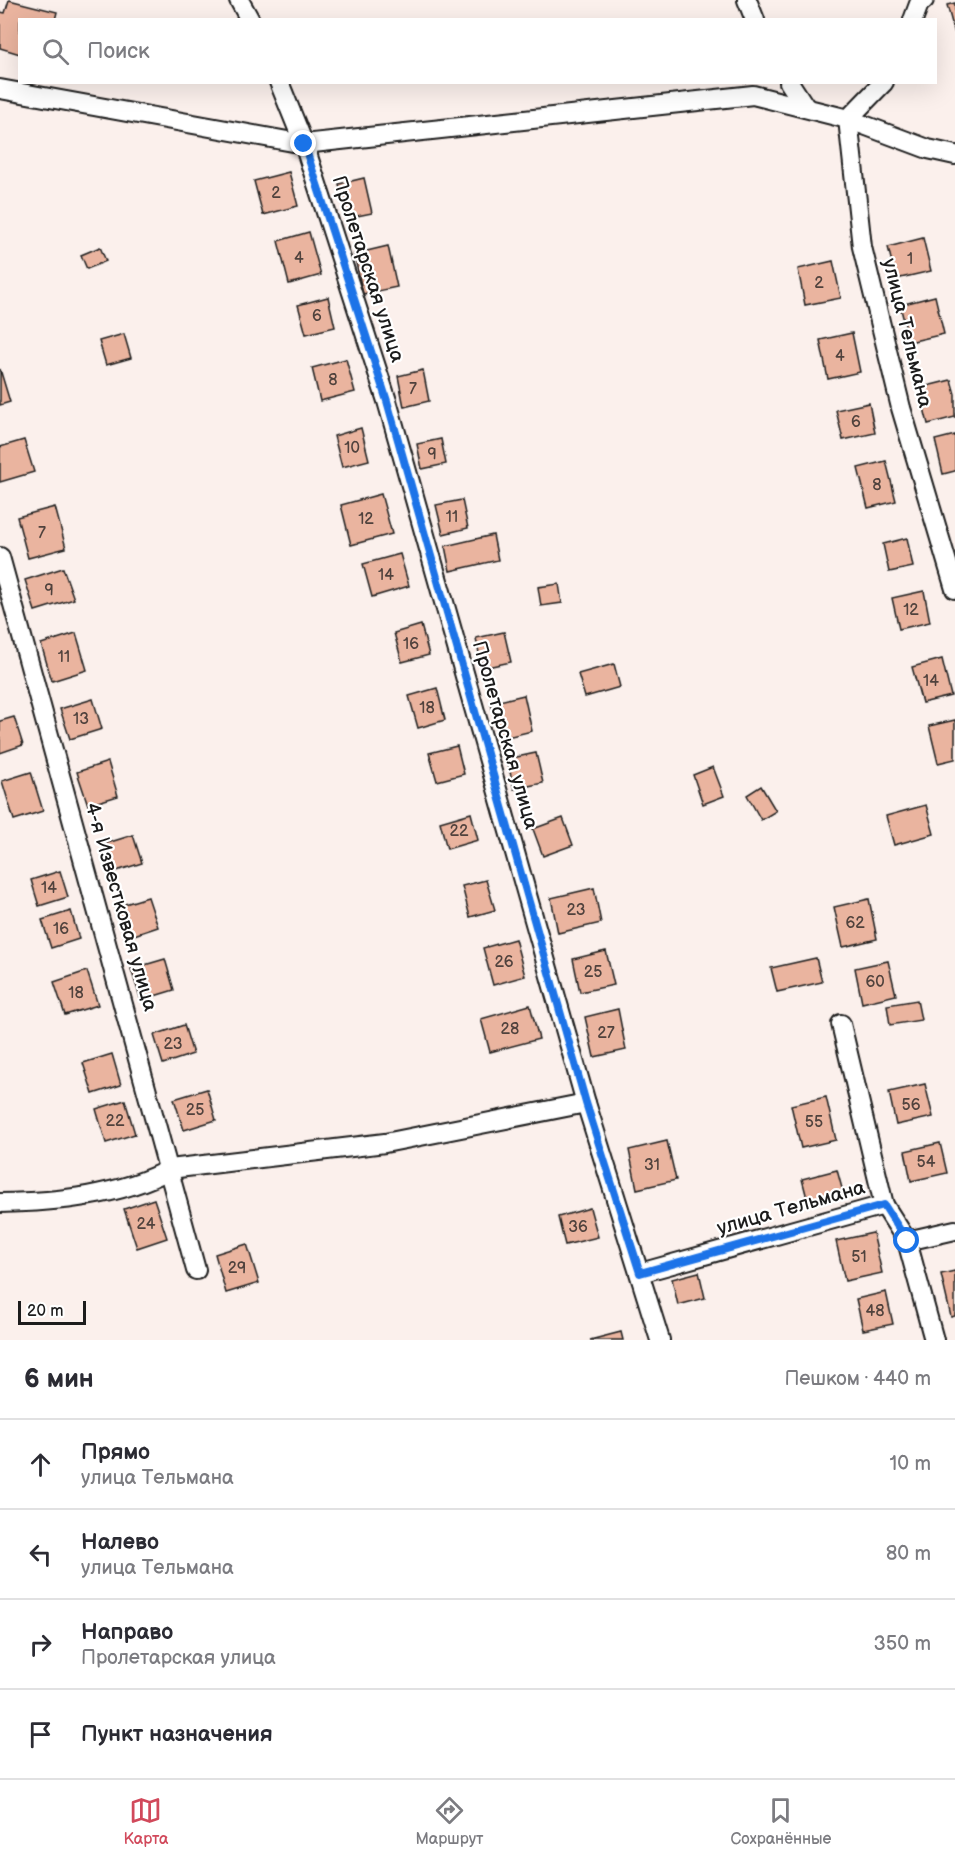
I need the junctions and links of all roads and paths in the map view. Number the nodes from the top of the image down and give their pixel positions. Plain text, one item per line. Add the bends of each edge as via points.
1 (239, 0) edge
2 (747, 0) edge
3 (924, 0) edge
4 (249, 18) edge
5 (754, 18) edge
6 (914, 18) edge
7 (280, 84) edge
8 (790, 84) edge
9 (882, 84) edge
10 (0, 89) edge
11 (806, 108) junction
12 (848, 119) junction
13 (304, 144) junction
14 (952, 156) edge
15 (0, 557) edge
16 (955, 589) edge
17 (841, 1024) dead end
18 (586, 1103) junction
19 (170, 1168) junction
20 (0, 1203) edge
21 (884, 1205) junction
22 (955, 1230) edge
23 (907, 1241) junction
24 (196, 1270) dead end
25 (640, 1273) junction
26 (660, 1340) edge
27 (934, 1340) edge

1 - 4 street
2 - 5 street
3 - 6 street
7 - 13 street, Пролетарская улица
8 - 11 street
9 - 12 street
10 - 13 street
11 - 12 street
11 - 13 street via 753,96
12 - 14 street
12 - 16 street, улица Тельмана via 862,247 902,408
13 - 18 street, Пролетарская улица via 387,401
15 - 19 street, 4-я Известковая улица
17 - 21 street
18 - 19 street via 386,1143
18 - 25 street, Пролетарская улица
19 - 20 street via 143,1183 44,1202
19 - 24 street, 4-я Известковая улица
21 - 23 street, улица Тельмана
21 - 25 street, улица Тельмана
22 - 23 street
23 - 27 street, улица Тельмана
25 - 26 street, Пролетарская улица

